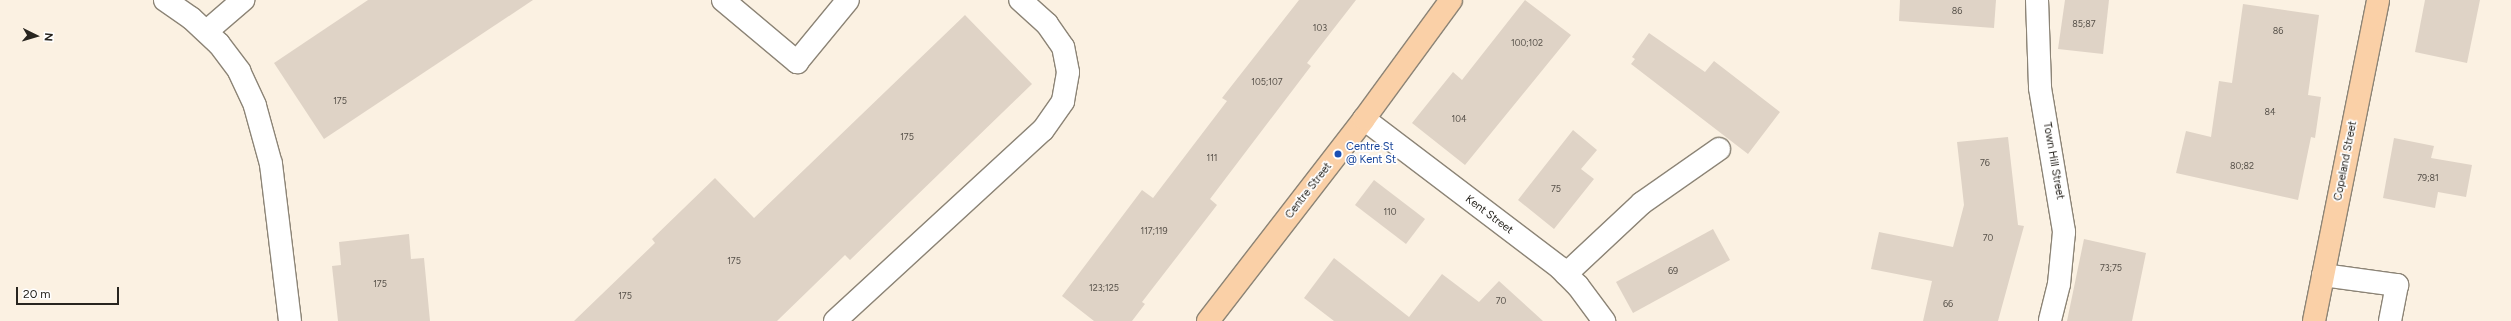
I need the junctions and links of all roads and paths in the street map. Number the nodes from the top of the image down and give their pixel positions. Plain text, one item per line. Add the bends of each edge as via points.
1 (165, 0) edge
2 (244, 0) edge
3 (723, 0) edge
4 (848, 0) edge
5 (1020, 0) edge
6 (1451, 0) edge
7 (2037, 0) edge
8 (2378, 0) edge
9 (207, 31) junction
10 (1364, 119) junction
11 (1720, 149) dead end
12 (1566, 274) junction
13 (2323, 275) junction
14 (290, 321) edge
15 (835, 321) edge
16 (1208, 321) edge
17 (1604, 321) edge
18 (2050, 321) edge
19 (2314, 321) edge
20 (2390, 321) edge

1 - 9 street
2 - 9 street
3 - 4 street via 797,62
5 - 15 street via 1047,24 1063,47 1068,72 1063,101 1043,130
6 - 10 main road, Centre Street
7 - 18 street, Town Hill Street via 2040,88 2064,232 2059,284
8 - 13 main road, Copeland Street
9 - 14 street via 239,71 262,126 274,183
10 - 12 street, Kent Street
10 - 16 main road, Centre Street
11 - 12 street via 1642,203
12 - 17 street, Kent Street
13 - 19 main road, Copeland Street
13 - 20 street via 2397,285

